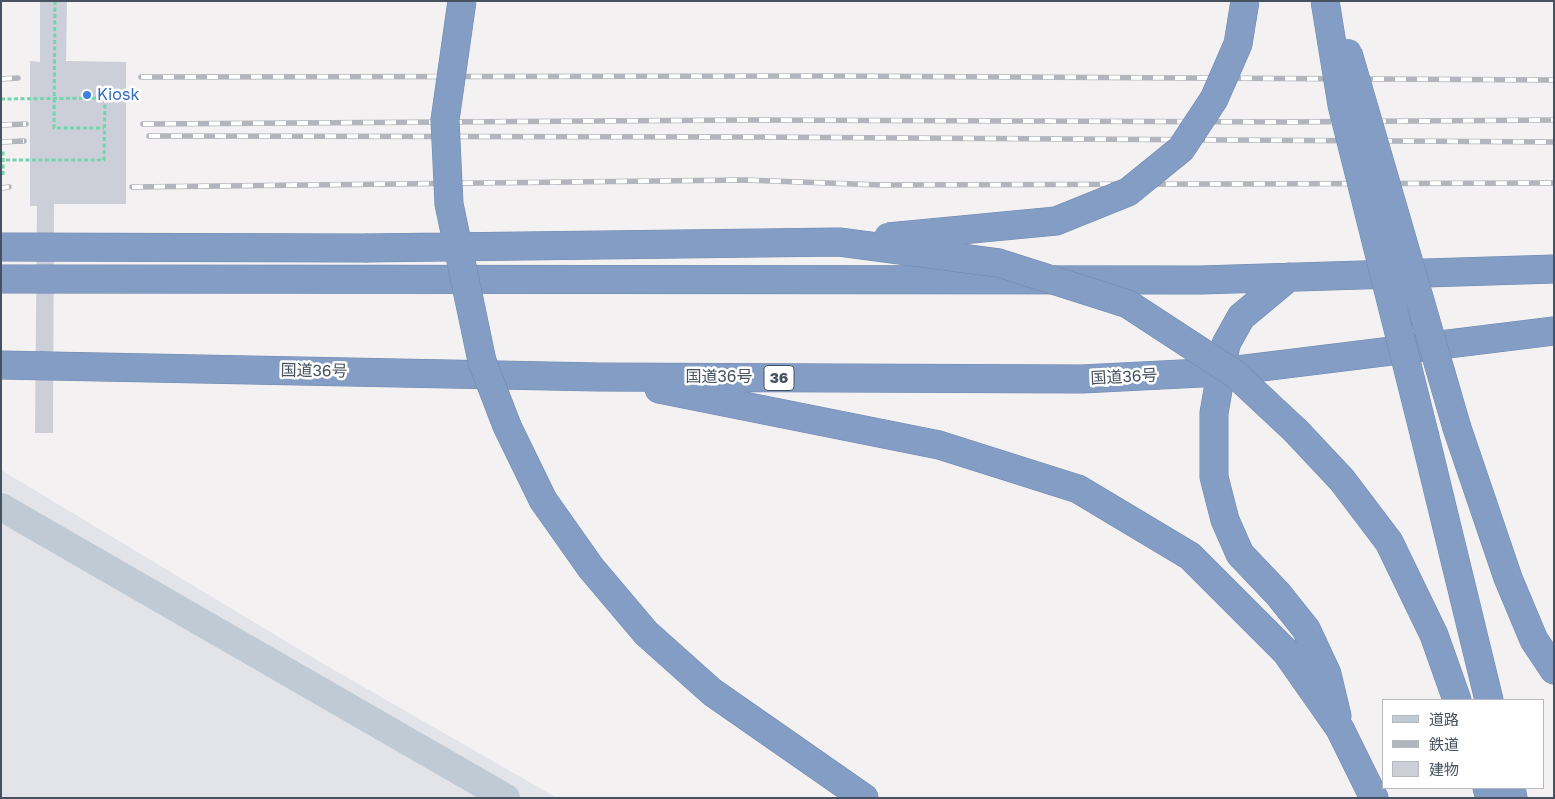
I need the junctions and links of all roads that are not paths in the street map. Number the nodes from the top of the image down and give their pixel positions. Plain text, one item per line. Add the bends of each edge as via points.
1 (462, 1) edge
2 (1245, 1) edge
3 (1325, 1) edge
4 (1331, 1) edge
5 (839, 242) junction
6 (1, 247) edge
7 (1554, 269) edge
8 (1289, 277) junction
9 (1, 279) edge
10 (1554, 331) edge
11 (1463, 342) junction
12 (1554, 345) edge
13 (1, 365) edge
14 (1221, 372) junction
15 (598, 377) junction
16 (1, 507) edge
17 (1554, 670) edge
18 (1457, 699) edge
19 (1489, 699) edge
20 (1340, 729) junction
21 (506, 798) edge
22 (864, 798) edge
23 (1374, 798) edge

1 - 22 highway, bridge via 445,120 449,204 482,361 506,426 543,500 591,568 646,633 712,692
2 - 5 highway, bridge via 1238,44 1214,99 1181,149 1128,192 1056,221
3 - 19 highway, bridge via 1342,105
4 - 17 highway, bridge via 1457,428 1508,578 1534,640
5 - 6 highway, bridge via 364,248
5 - 18 highway, bridge via 999,263 1128,304 1235,374 1342,480 1389,542 1434,635
7 - 8 highway
8 - 9 highway via 1201,280
8 - 14 highway via 1241,317 1226,344
10 - 11 highway, 国道36号 / 36
11 - 12 highway
11 - 14 highway, 国道36号 / 36
13 - 15 highway, 国道36号 / 36
14 - 15 highway, 国道36号 / 36 via 1082,379
14 - 20 highway via 1214,413 1214,477 1225,520 1240,554 1306,629 1327,674
15 - 20 highway via 938,445 1078,489 1190,556 1286,652
16 - 21 street
20 - 23 highway

